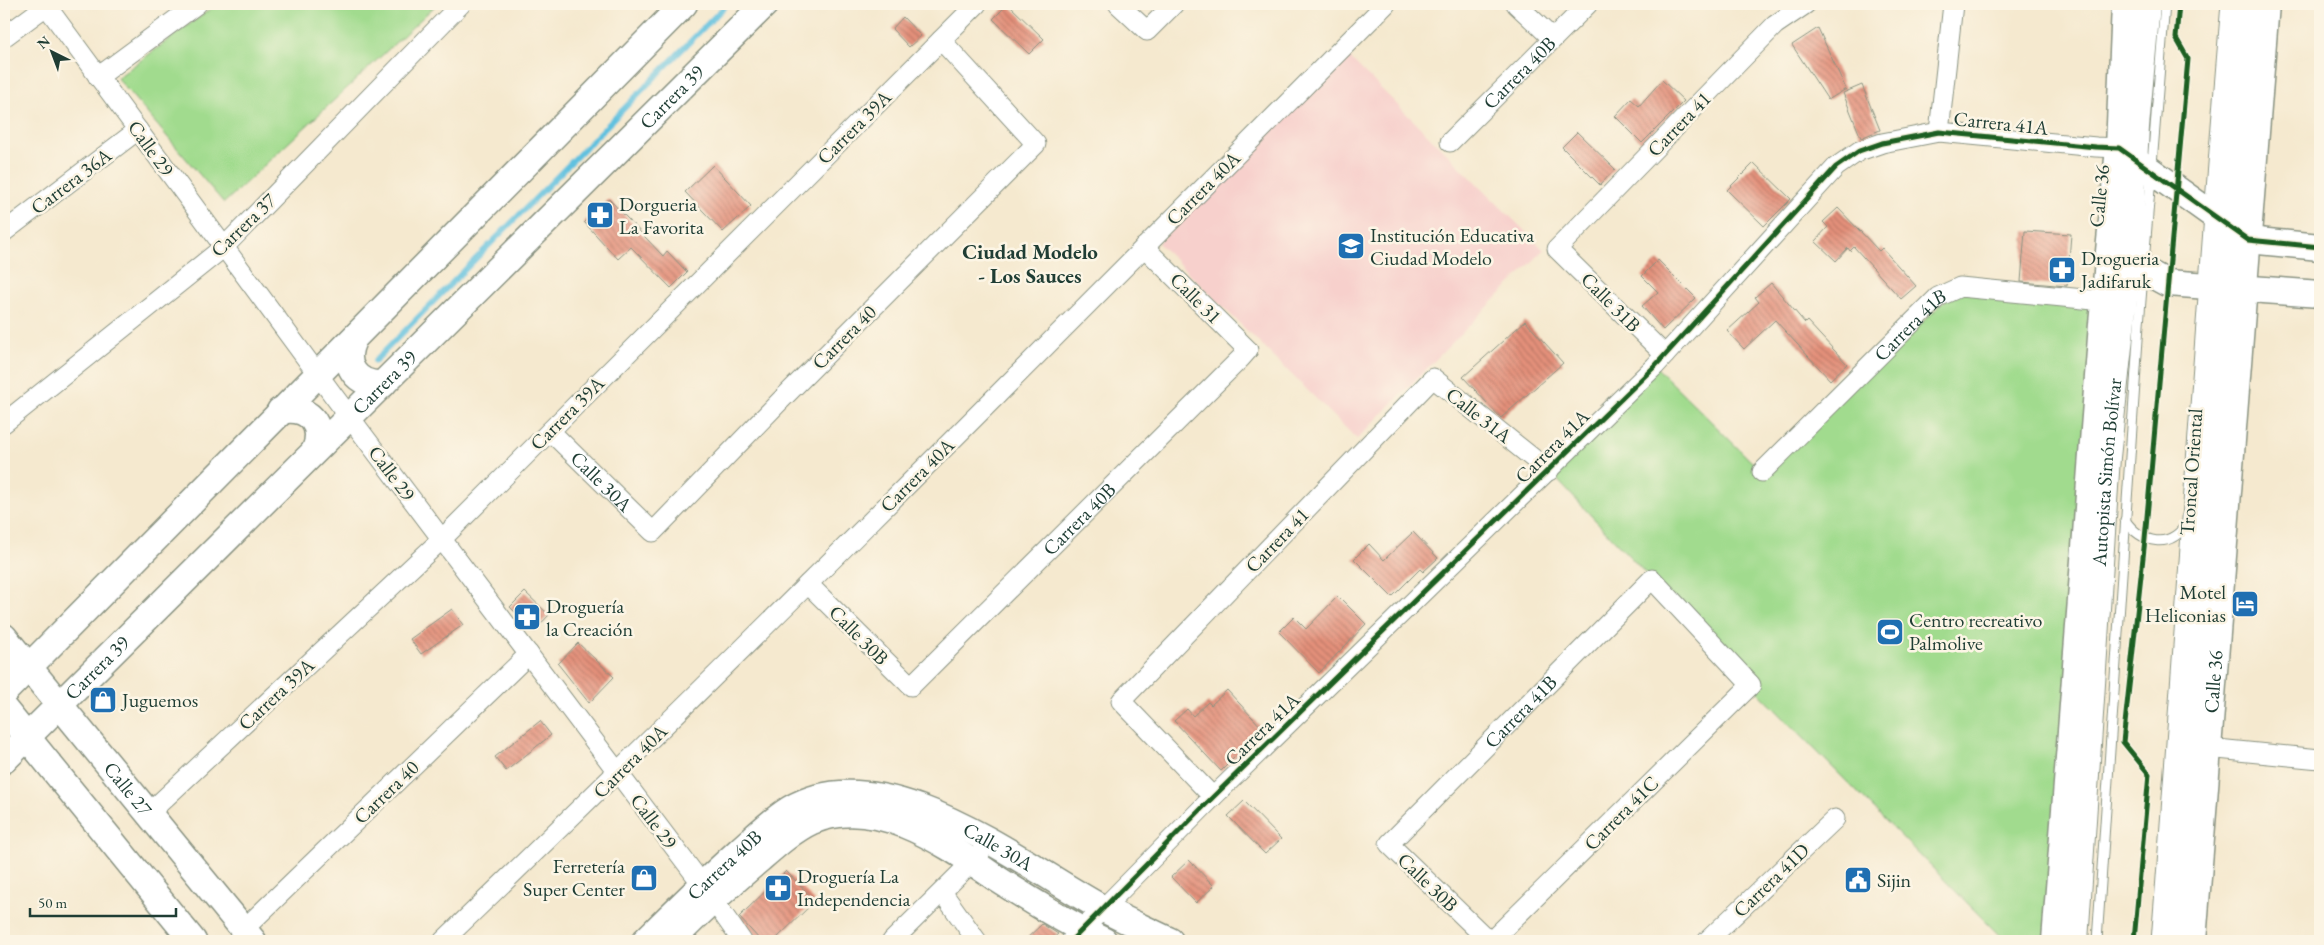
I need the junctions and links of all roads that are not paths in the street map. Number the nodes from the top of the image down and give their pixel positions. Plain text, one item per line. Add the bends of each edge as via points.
1 (196, 4) edge
2 (461, 4) edge
3 (684, 4) edge
4 (765, 4) edge
5 (977, 4) edge
6 (1118, 4) edge
7 (1174, 4) edge
8 (1386, 4) edge
9 (1516, 4) edge
10 (1588, 4) edge
11 (1806, 4) edge
12 (1953, 4) edge
13 (2125, 4) edge
14 (2146, 4) edge
15 (2165, 4) edge
16 (2226, 4) edge
17 (2240, 4) edge
18 (2266, 4) edge
19 (46, 5) edge
20 (4, 37) edge
21 (1553, 39) junction
22 (941, 40) junction
23 (98, 76) junction
24 (138, 130) junction
25 (1939, 132) junction
26 (1450, 142) dead end
27 (2135, 159) junction
28 (2216, 217) junction
29 (4, 232) edge
30 (2248, 240) junction
31 (224, 247) junction
32 (1144, 247) junction
33 (2320, 247) edge
34 (1557, 250) joint
35 (2136, 262) junction
36 (2222, 288) junction
37 (2320, 294) edge
38 (2104, 301) junction
39 (352, 340) junction
40 (1248, 350) joint
41 (1665, 356) junction
42 (317, 374) junction
43 (1432, 378) joint
44 (384, 384) junction
45 (280, 411) junction
46 (349, 416) junction
47 (4, 423) edge
48 (550, 431) junction
49 (315, 450) junction
50 (2106, 457) junction
51 (1549, 471) junction
52 (1762, 472) dead end
53 (2088, 507) junction
54 (2125, 520) junction
55 (2187, 523) junction
56 (653, 532) joint
57 (442, 539) junction
58 (2099, 550) junction
59 (808, 584) junction
60 (4, 637) edge
61 (529, 654) junction
62 (28, 667) junction
63 (1751, 685) joint
64 (911, 686) joint
65 (4, 692) edge
66 (59, 704) junction
67 (4, 709) edge
68 (27, 737) junction
69 (2208, 748) junction
70 (2320, 759) edge
71 (4, 760) edge
72 (618, 773) junction
73 (1213, 797) junction
74 (812, 810) junction
75 (149, 813) junction
76 (1835, 819) dead end
77 (991, 842) junction
78 (1389, 844) joint
79 (973, 861) junction
80 (707, 892) junction
81 (942, 892) junction
82 (1102, 908) junction
83 (249, 935) edge
84 (1086, 938) edge
85 (193, 941) edge
86 (443, 941) edge
87 (645, 941) edge
88 (671, 941) edge
89 (742, 941) edge
90 (892, 941) edge
91 (977, 941) edge
92 (1170, 941) edge
93 (1490, 941) edge
94 (1707, 941) edge
95 (2055, 941) edge
96 (2074, 941) edge
97 (2097, 941) edge
98 (2156, 941) edge
99 (2170, 941) edge
100 (2192, 941) edge

1 - 23 street
2 - 31 street, Carrera 37
3 - 39 street
4 - 44 street, Carrera 39
5 - 22 street, Carrera 39A
6 - 7 street via 1147,31
8 - 32 street, Carrera 40A
9 - 21 street
10 - 21 street, Carrera 40B
11 - 34 street, Carrera 41 via 1775,25
12 - 25 street
13 - 27 street, Calle 36 via 2118,126
14 - 27 highway, Autopista Simón Bolívar
15 - 27 lane
16 - 28 lane
17 - 28 highway
18 - 30 street, Calle 36
19 - 20 street
19 - 23 street, Calle 29
21 - 26 street, Carrera 40B
22 - 48 street, Carrera 39A
22 - 56 street, Carrera 40 via 1036,144
23 - 24 street, Calle 29
24 - 29 street, Carrera 36A
24 - 31 street, Calle 29
25 - 27 street, Carrera 41A via 2096,147
25 - 41 street, Carrera 41A via 1882,143 1859,151 1836,167
27 - 28 street
27 - 35 highway, Autopista Simón Bolívar
27 - 38 street, Calle 36
28 - 30 street
28 - 36 highway
30 - 33 street
30 - 36 street, Calle 36
31 - 42 street, Calle 29
31 - 47 street, Carrera 37
32 - 40 street, Calle 31
32 - 59 street, Carrera 40A
34 - 41 street, Calle 31B
35 - 36 street via 2167,283
35 - 50 highway, Autopista Simón Bolívar
35 - 54 lane via 2139,325
36 - 37 street
36 - 55 lane, Troncal Oriental
36 - 69 street, Calle 36
36 - 99 highway
38 - 52 street, Carrera 41B via 1960,287 1938,297
38 - 53 street, Calle 36
39 - 42 street
39 - 44 street via 348,354 355,376 368,383
40 - 64 street, Carrera 40B
41 - 51 street, Carrera 41A
42 - 45 street
42 - 46 street, Calle 29
43 - 51 street, Calle 31A
43 - 73 street, Carrera 41 via 1121,701
44 - 46 street, Carrera 39
45 - 49 street via 298,409 312,418 319,434
45 - 62 street
46 - 49 street, Carrera 39
46 - 57 street, Calle 29
48 - 56 street, Calle 30A
48 - 57 street, Carrera 39A
49 - 66 street, Carrera 39
50 - 53 highway
50 - 58 highway, Autopista Simón Bolívar
51 - 73 street, Carrera 41A
53 - 58 highway
53 - 95 street, Calle 36
54 - 55 lane via 2140,536 2157,540 2173,537
54 - 97 lane
55 - 98 lane, Troncal Oriental
57 - 61 street, Calle 29
57 - 75 street, Carrera 39A
58 - 96 highway, Autopista Simón Bolívar
59 - 64 street, Calle 30B
59 - 72 street, Carrera 40A
60 - 62 street, Calle 27
61 - 72 street, Calle 29
61 - 83 street, Carrera 40
62 - 65 street
62 - 66 street, Calle 27
63 - 78 street, Carrera 41B via 1652,579
63 - 93 street, Carrera 41C
66 - 68 street, Carrera 39
66 - 75 street, Calle 27
67 - 68 street
68 - 71 street, Carrera 39
68 - 85 street
69 - 70 street
69 - 100 street, Calle 36
72 - 80 street, Calle 29
72 - 86 street, Carrera 40A
73 - 82 street, Carrera 41A
74 - 77 street, Calle 30A via 856,793 896,799 940,816
74 - 79 street, Calle 30A via 883,816 915,829
74 - 80 street, Carrera 40B via 790,809 772,822
75 - 83 street, Calle 27
76 - 94 street, Carrera 41D
77 - 79 street
77 - 82 street, Calle 30A
78 - 93 street, Calle 30B
79 - 81 street
79 - 84 street, Calle 30A
80 - 87 street, Carrera 40B
80 - 88 street, Carrera 40B
80 - 89 street, Calle 29
81 - 90 street
81 - 91 street
82 - 84 street, Carrera 41A
82 - 92 street, Calle 30A

